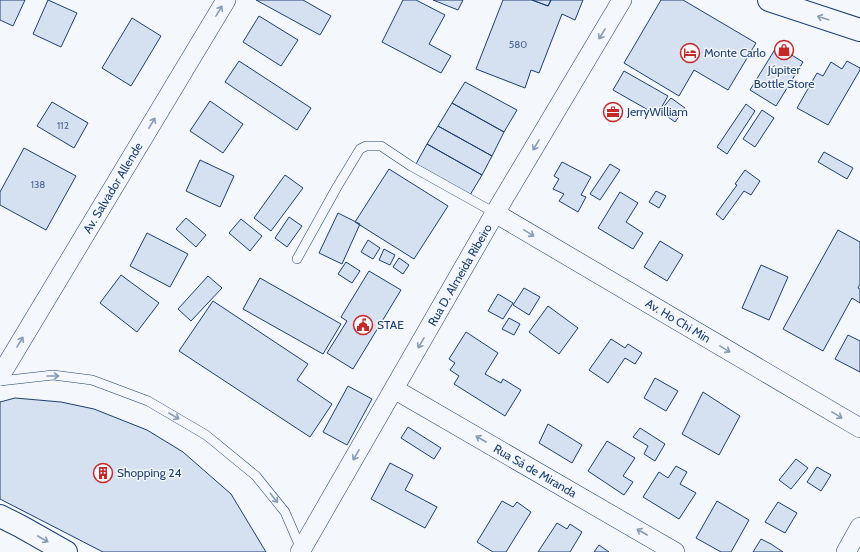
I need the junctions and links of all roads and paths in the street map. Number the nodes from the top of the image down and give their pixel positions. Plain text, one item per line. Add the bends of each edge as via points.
1 (226, 0) edge
2 (622, 0) edge
3 (768, 0) edge
4 (860, 30) edge
5 (495, 213) junction
6 (297, 259) dead end
7 (0, 376) edge
8 (0, 381) edge
9 (394, 389) junction
10 (860, 428) edge
11 (0, 516) edge
12 (860, 527) edge
13 (301, 551) edge
14 (66, 552) edge
15 (675, 552) edge
16 (846, 552) edge

7 -> 1 street, Av. Salvador Allende
2 -> 5 street, Rua D. Almeida Ribeiro
4 -> 3 main road
5 - 6 lane via 411,166 382,146 366,146 360,149
5 -> 9 street, Rua D. Almeida Ribeiro
5 -> 10 street, Av. Ho Chi Min
8 -> 13 lane via 53,375 92,380 148,401 206,434 256,476 285,512
9 -> 13 street, Rua D. Almeida Ribeiro
15 -> 9 street, Rua Sá de Miranda
11 -> 14 main road
12 - 16 street

